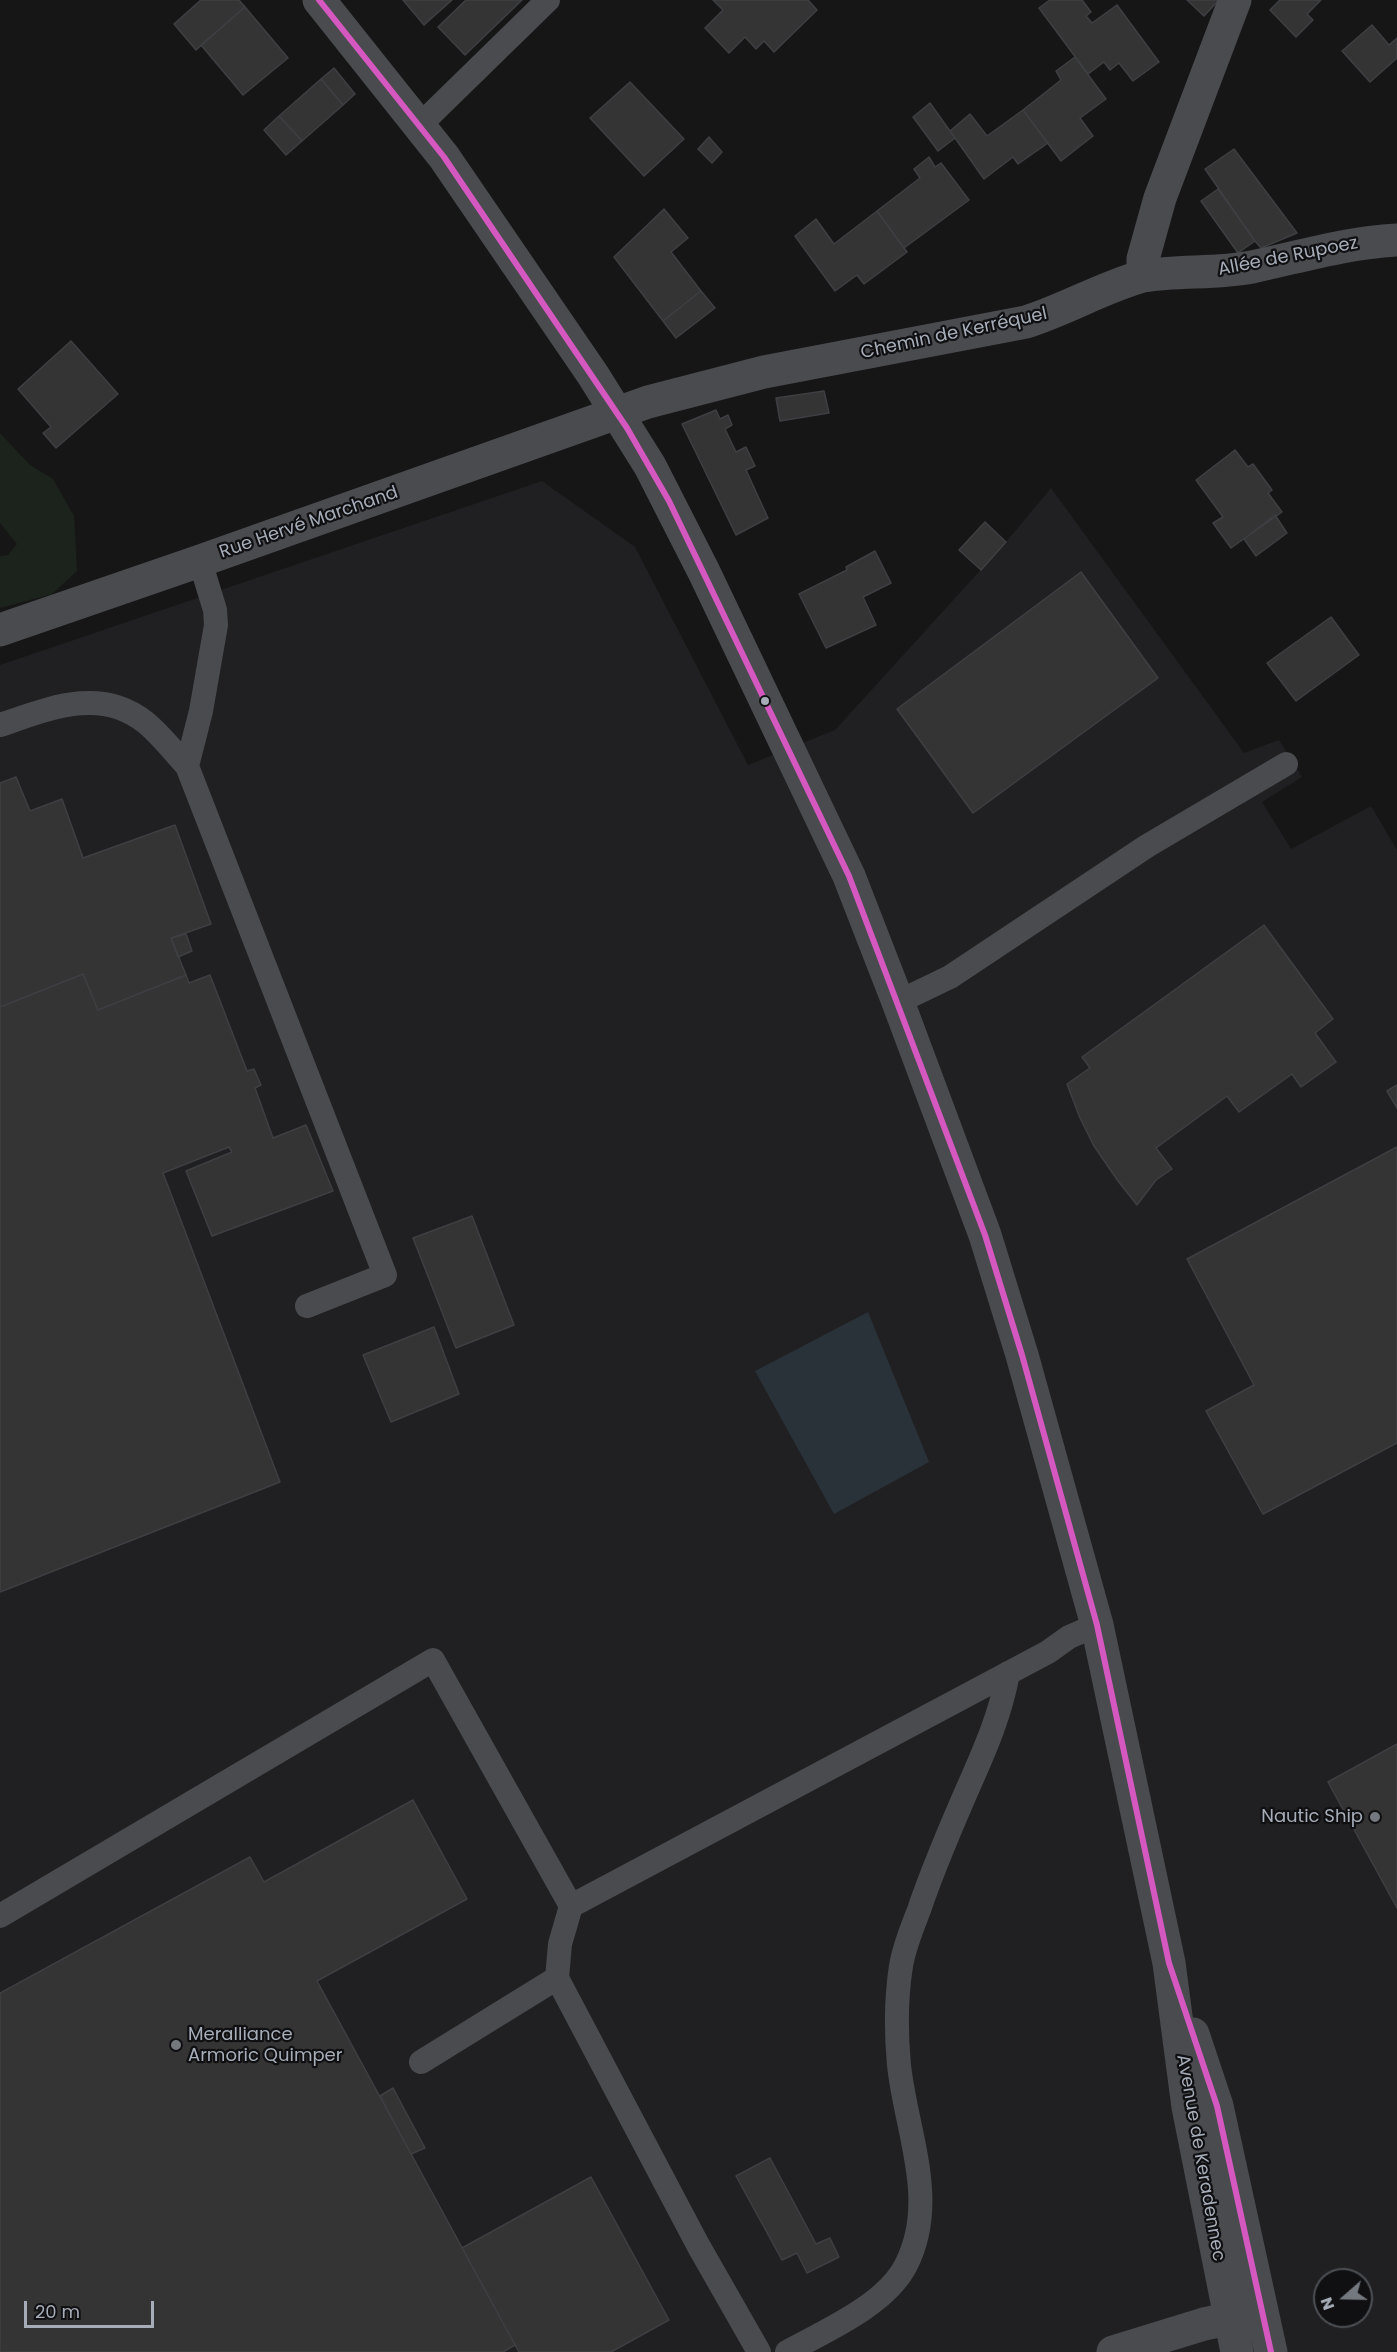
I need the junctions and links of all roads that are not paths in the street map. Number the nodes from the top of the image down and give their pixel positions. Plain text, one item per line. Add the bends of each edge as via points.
1 (319, 0) edge
2 (548, 0) edge
3 (1235, 0) edge
4 (420, 125) junction
5 (1397, 240) edge
6 (1143, 276) junction
7 (618, 414) junction
8 (200, 561) junction
9 (0, 630) edge
10 (0, 725) edge
11 (1286, 764) dead end
12 (186, 766) junction
13 (898, 1002) junction
14 (307, 1306) dead end
15 (1097, 1625) junction
16 (1008, 1673) junction
17 (571, 1906) junction
18 (0, 1916) edge
19 (1169, 1963) junction
20 (557, 1978) junction
21 (421, 2062) dead end
22 (1262, 2312) junction
23 (1231, 2318) junction
24 (759, 2352) edge
25 (787, 2352) edge
26 (1113, 2352) edge
27 (1237, 2352) edge
28 (1271, 2352) edge

1 - 4 street, Avenue de Keradennec
2 - 4 lane
3 - 6 street via 1160,198 1143,259
4 - 7 street, Avenue de Keradennec
5 - 6 street, Allée de Rupoez via 1343,245 1253,267
6 - 7 street, Chemin de Kerréquel via 1026,322 764,372 648,402
7 - 8 street, Rue Hervé Marchand
7 - 13 street, Avenue de Keradennec via 660,484 849,876
8 - 9 street, Rue Hervé Marchand
8 - 12 lane via 216,625 201,711
10 - 12 lane via 57,705 90,701 113,706 146,722
11 - 13 lane via 1147,846 950,977
12 - 14 lane via 385,1275
13 - 15 street, Avenue de Keradennec via 985,1235
15 - 16 lane
15 - 19 street, Avenue de Keradennec
16 - 17 lane
16 - 25 lane via 994,1728 934,1865 902,1965 899,2065 920,2173 916,2240 906,2266 888,2289 850,2317
17 - 18 lane via 433,1660
17 - 20 lane via 560,1944
19 - 22 street, Avenue de Keradennec via 1217,2106
19 - 23 street, Avenue de Keradennec via 1188,2107
20 - 21 lane
20 - 24 lane
22 - 23 street
22 - 28 street, Avenue de Keradennec
23 - 26 street
23 - 27 street, Avenue de Keradennec

